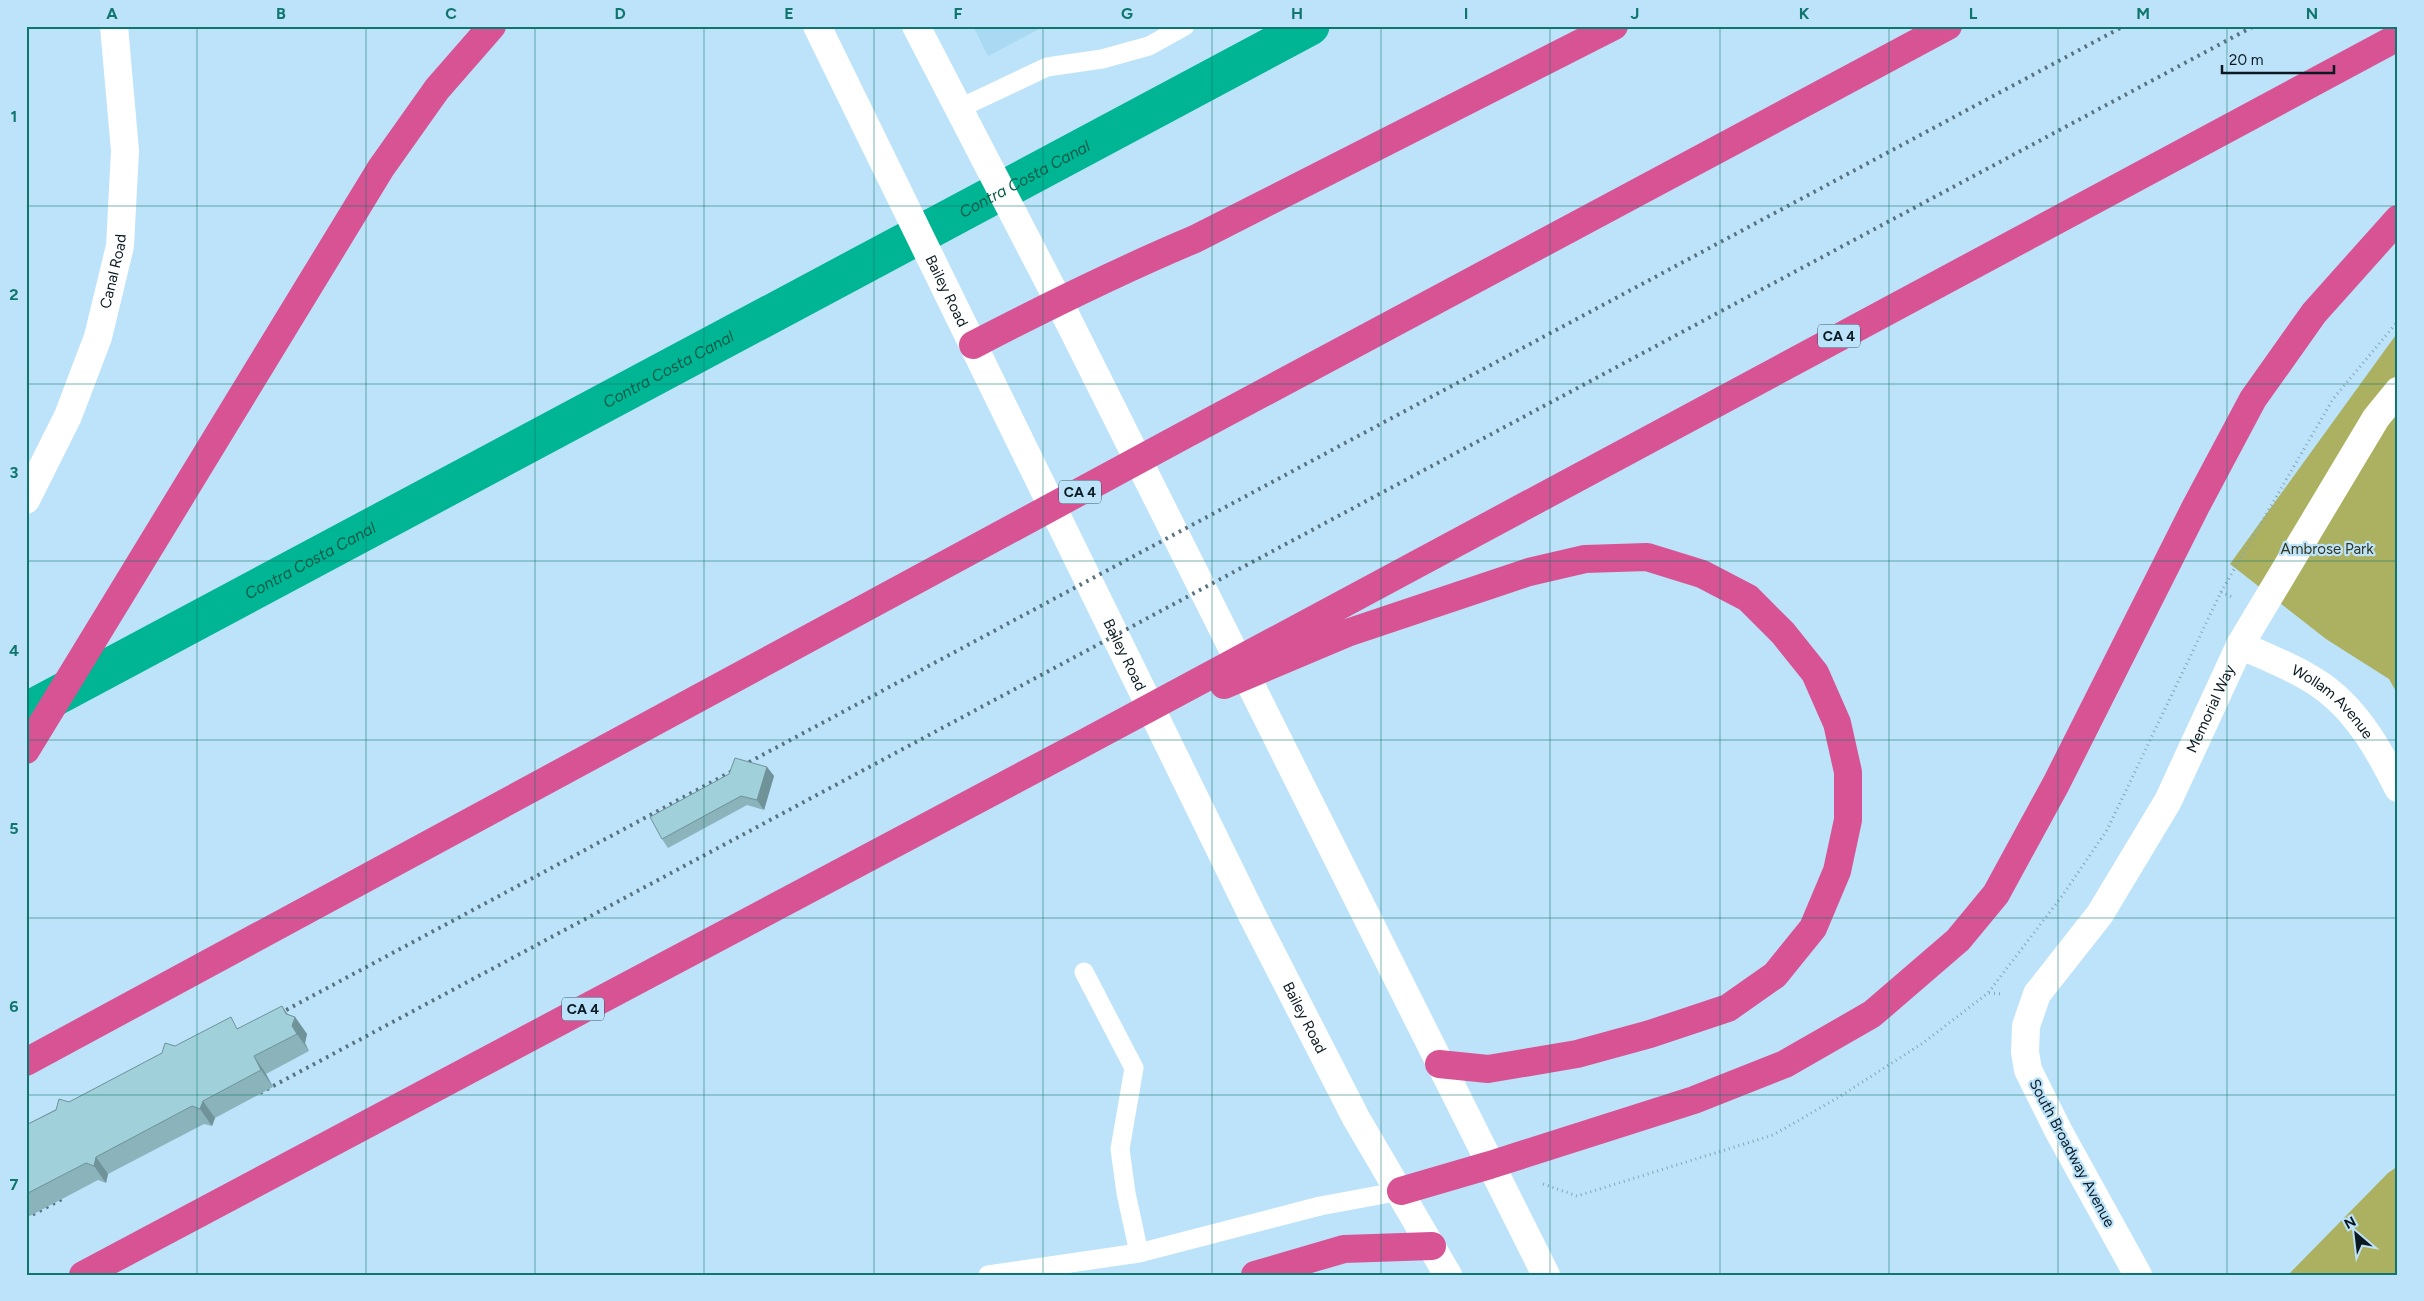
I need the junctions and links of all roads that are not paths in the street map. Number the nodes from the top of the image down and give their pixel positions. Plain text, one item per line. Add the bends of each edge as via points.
1 (114, 26) edge
2 (492, 26) edge
3 (816, 26) edge
4 (916, 26) edge
5 (1185, 26) edge
6 (1614, 26) edge
7 (1948, 26) edge
8 (2398, 37) edge
9 (958, 109) junction
10 (2398, 219) edge
11 (1058, 300) junction
12 (973, 345) junction
13 (2398, 391) edge
14 (26, 500) edge
15 (2240, 645) junction
16 (1084, 743) junction
17 (26, 750) edge
18 (2398, 788) edge
19 (1084, 972) dead end
20 (2026, 1026) joint
21 (26, 1062) edge
22 (1439, 1064) junction
23 (1490, 1165) junction
24 (1401, 1191) junction
25 (1432, 1246) junction
26 (1139, 1253) junction
27 (83, 1275) edge
28 (988, 1275) edge
29 (1255, 1275) edge
30 (1448, 1275) edge
31 (1546, 1275) edge
32 (2138, 1275) edge

1 - 14 main road, Canal Road via 125,151 120,246 98,337 68,416
2 - 17 highway via 437,89 381,168
3 - 12 main road, Bailey Road
4 - 9 main road
5 - 9 lane via 1149,46 1102,59 1047,68
6 - 11 highway via 1204,235
7 - 21 highway, CA 4
8 - 16 highway, CA 4
9 - 11 main road
10 - 23 highway via 2314,313 2253,399 2056,784 1996,894 1958,940 1872,1014 1785,1064 1694,1100
11 - 12 highway
11 - 22 main road
12 - 24 main road, Bailey Road via 1252,915 1356,1118
13 - 15 main road, Memorial Way via 2376,418
15 - 18 main road, Wollam Avenue via 2325,688 2346,706 2365,729
15 - 20 main road, Memorial Way via 2168,801 2100,914 2037,994
16 - 22 highway via 1347,633 1529,572 1585,559 1647,557 1702,574 1748,598 1783,633 1815,674 1837,723 1848,772 1848,820 1837,871 1813,928 1775,975 1728,1008 1577,1054 1488,1069
16 - 27 highway, CA 4
19 - 26 lane via 1134,1068 1120,1149
20 - 32 main road, South Broadway Avenue via 2028,1070
22 - 23 main road
23 - 24 highway
23 - 31 main road
24 - 25 main road, Bailey Road
24 - 26 lane via 1320,1206
25 - 29 highway via 1344,1249
25 - 30 main road, Bailey Road
26 - 28 lane

